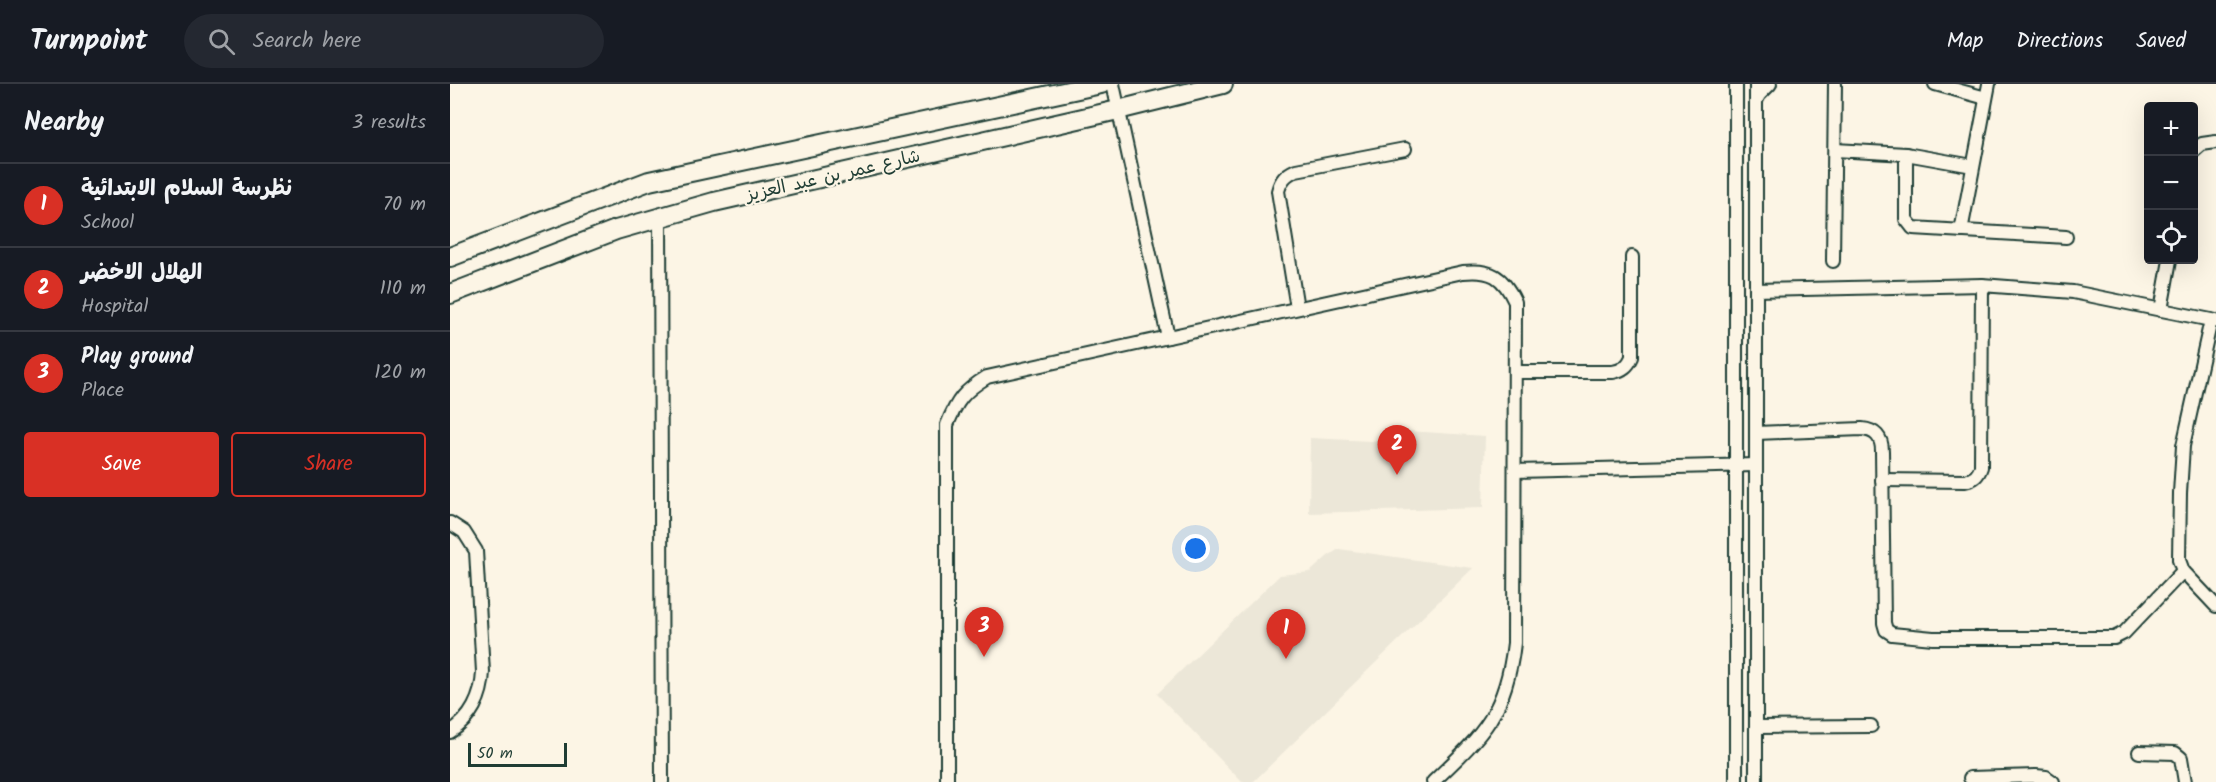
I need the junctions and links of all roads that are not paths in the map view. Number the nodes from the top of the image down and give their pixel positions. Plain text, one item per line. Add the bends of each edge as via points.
1 (1101, 84) edge
2 (1113, 84) edge
3 (1223, 84) edge
4 (1736, 84) edge
5 (1756, 84) edge
6 (1770, 84) edge
7 (1835, 84) edge
8 (1935, 84) edge
9 (1989, 84) edge
10 (1986, 98) junction
11 (1755, 102) junction
12 (1118, 110) junction
13 (2216, 142) edge
14 (2198, 147) edge
15 (1405, 149) dead end
16 (1834, 150) junction
17 (1906, 154) junction
18 (1973, 166) junction
19 (660, 218) junction
20 (1961, 231) junction
21 (2066, 237) dead end
22 (450, 257) edge
23 (1632, 257) dead end
24 (1833, 261) dead end
25 (2169, 264) edge
26 (1982, 285) junction
27 (1756, 290) junction
28 (450, 294) edge
29 (1297, 308) junction
30 (2161, 310) junction
31 (2213, 321) edge
32 (1168, 337) junction
33 (1515, 372) junction
34 (1756, 432) junction
35 (1736, 465) junction
36 (1756, 465) junction
37 (1515, 471) junction
38 (1882, 480) junction
39 (450, 523) edge
40 (2183, 571) junction
41 (2216, 606) edge
42 (1756, 726) junction
43 (1871, 726) dead end
44 (450, 732) edge
45 (2139, 752) dead end
46 (1970, 778) dead end
47 (662, 782) edge
48 (947, 782) edge
49 (1433, 782) edge
50 (1736, 782) edge
51 (1756, 782) edge
52 (2053, 782) edge
53 (2185, 782) edge

1 - 22 street, شارع عمر بن عبد العزيز via 649,181
2 - 12 street
3 - 12 street, شارع عمر بن عبد العزيز
4 - 35 street
5 - 11 street
6 - 11 street
7 - 16 street
8 - 10 street
9 - 10 street
10 - 18 street
11 - 27 street
12 - 19 street, شارع عمر بن عبد العزيز via 714,202
12 - 32 street
13 - 14 street
15 - 29 street via 1296,170 1280,181 1278,191
16 - 17 street
16 - 24 street
17 - 18 street
17 - 20 street via 1908,222 1917,230
18 - 20 street
19 - 28 street, شارع عمر بن عبد العزيز via 616,230
19 - 47 street
20 - 21 street
23 - 33 street via 1632,357 1628,365 1613,372
25 - 30 street
26 - 27 street
26 - 30 street via 2073,292
26 - 38 street via 1979,474 1965,481
27 - 34 street
29 - 32 street
29 - 33 street via 1480,270 1495,275 1508,286 1515,302
30 - 31 street
31 - 40 street via 2183,446 2179,560
32 - 48 street via 987,377 969,388 955,405 947,425 946,447
33 - 37 street
34 - 36 street
34 - 38 street via 1870,430 1882,442
35 - 36 street
35 - 37 street
35 - 50 street
36 - 42 street
37 - 49 street via 1511,672 1488,724
38 - 40 street via 1884,623 1892,634 1933,638 2114,638 2124,633
39 - 44 street via 470,537 476,551 483,672 473,709
40 - 41 street
42 - 43 street
42 - 51 street
45 - 53 street via 2175,753 2181,758
46 - 52 street via 2036,776

